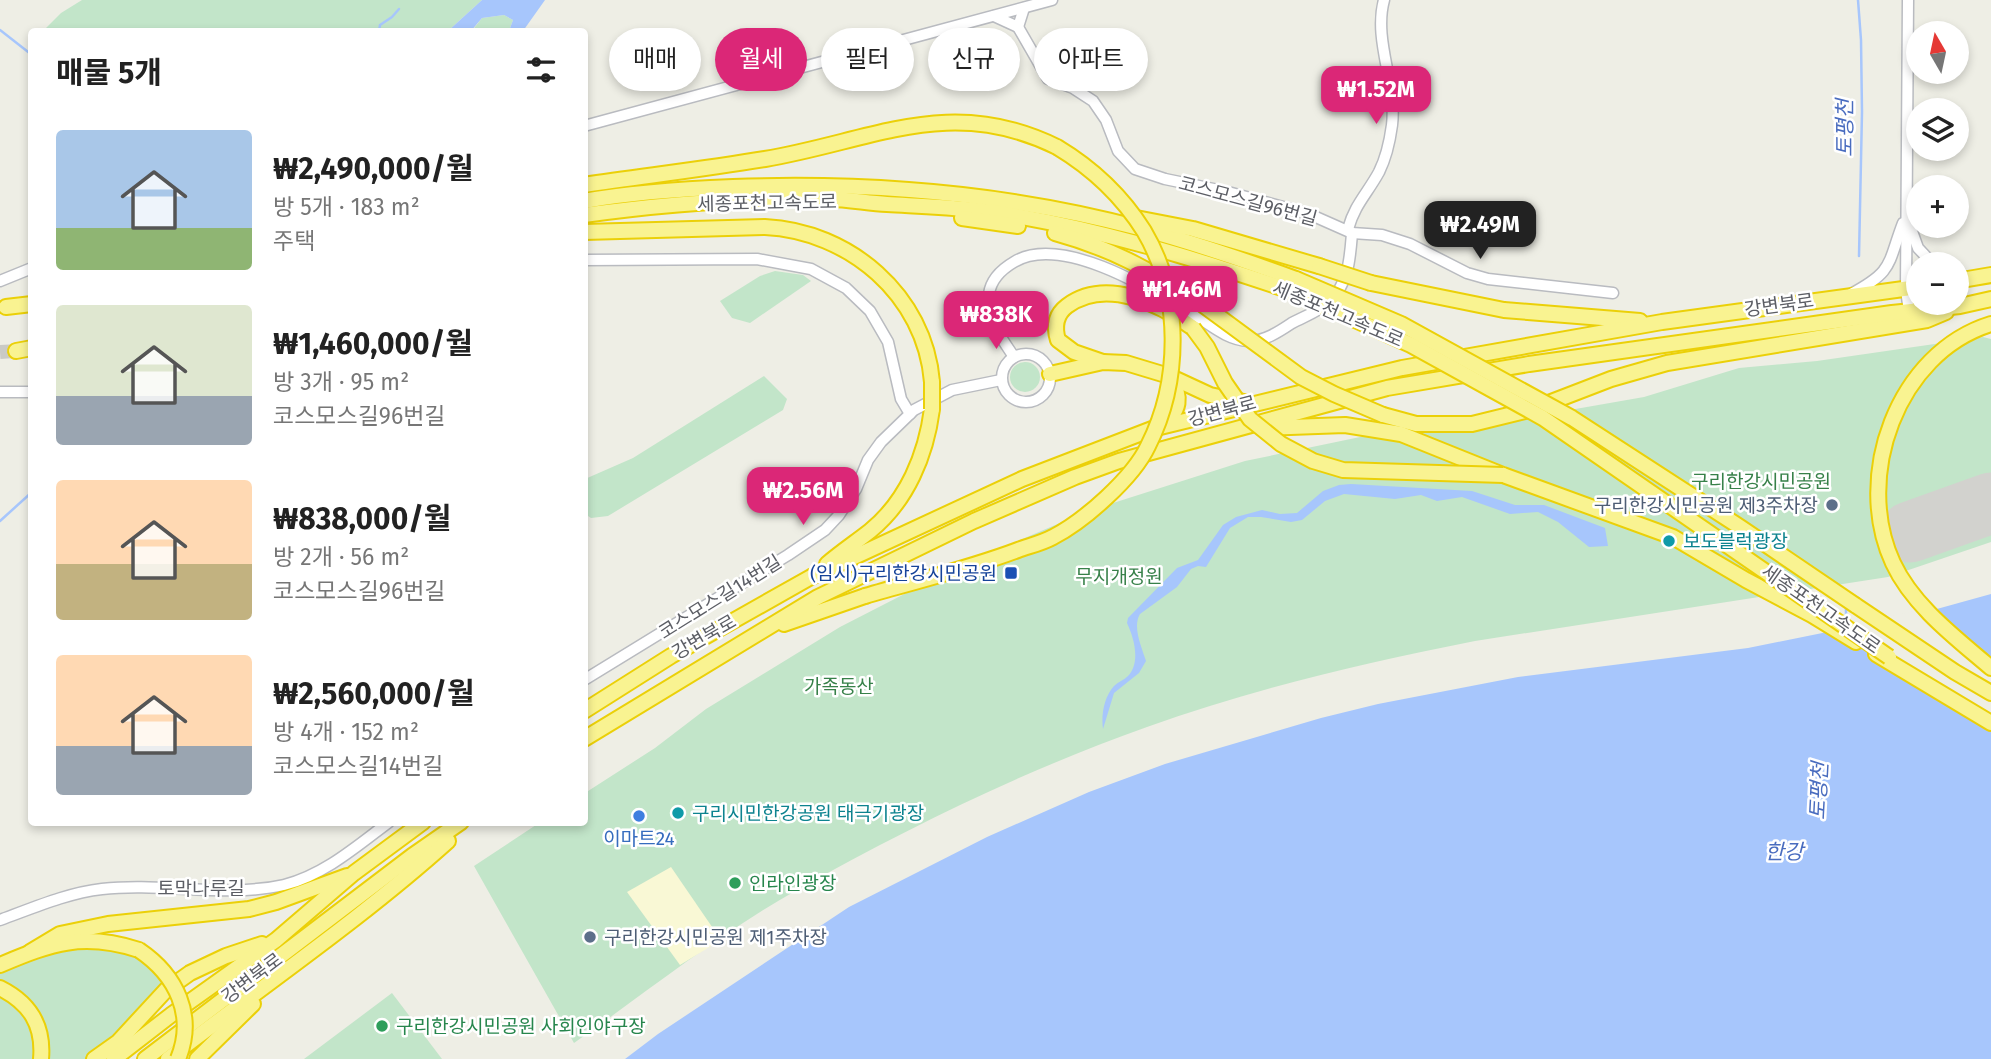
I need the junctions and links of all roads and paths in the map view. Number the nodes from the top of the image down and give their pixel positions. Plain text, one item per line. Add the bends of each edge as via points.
1 (1052, 0) edge
2 (1384, 0) edge
3 (1908, 0) edge
4 (1024, 8) junction
5 (994, 16) junction
6 (1018, 27) junction
7 (588, 125) edge
8 (1906, 175) edge
9 (588, 184) edge
10 (880, 187) junction
11 (588, 200) edge
12 (864, 203) junction
13 (588, 214) edge
14 (1906, 216) edge
15 (588, 232) edge
16 (1352, 233) junction
17 (588, 260) edge
18 (28, 270) edge
19 (1991, 275) edge
20 (1969, 278) edge
21 (0, 281) edge
22 (1294, 285) junction
23 (1906, 290) edge
24 (1613, 293) dead end
25 (1846, 296) junction
26 (1991, 299) edge
27 (28, 304) edge
28 (1969, 304) edge
29 (6, 307) dead end
30 (1906, 311) edge
31 (1939, 315) edge
32 (1662, 322) junction
33 (1991, 324) edge
34 (28, 349) edge
35 (16, 351) tunnel mouth
36 (1014, 356) junction
37 (1103, 362) junction
38 (1050, 374) junction
39 (1169, 376) junction
40 (1001, 380) junction
41 (0, 392) edge
42 (28, 392) edge
43 (1249, 403) junction
44 (910, 414) junction
45 (1152, 429) junction
46 (1236, 429) junction
47 (1503, 475) junction
48 (811, 576) junction
49 (756, 634) junction
50 (1991, 668) edge
51 (588, 678) edge
52 (1991, 693) edge
53 (588, 708) edge
54 (1991, 722) edge
55 (588, 737) edge
56 (384, 826) edge
57 (418, 826) edge
58 (455, 826) edge
59 (464, 826) edge
60 (355, 873) junction
61 (0, 920) edge
62 (276, 940) junction
63 (30, 952) junction
64 (296, 963) junction
65 (0, 965) edge
66 (0, 988) edge
67 (41, 1059) edge
68 (94, 1059) edge
69 (114, 1059) edge
70 (145, 1059) edge
71 (168, 1059) edge
72 (178, 1059) edge
73 (197, 1059) edge

1 - 4 street
2 - 16 street via 1381,23 1392,122 1380,170 1354,210
3 - 8 street
4 - 5 street
4 - 6 street
5 - 6 street
5 - 7 street
6 - 16 street, 코스모스길96번길 via 1048,79 1093,101 1118,150 1135,169 1309,214
9 - 49 highway, bridge via 777,157 942,121 976,122 1057,147 1096,174 1145,232 1163,276 1173,325 1168,388 1148,448 1101,503 1054,537
10 - 11 highway, 세종포천고속도로 via 699,188
10 - 22 highway, 세종포천고속도로 via 1016,203 1137,227 1189,242
10 - 32 highway, bridge via 977,189 1193,229 1371,283 1455,302
12 - 13 highway, 세종포천고속도로 via 778,198
12 - 22 highway, 세종포천고속도로 via 992,212 1157,248
12 - 31 highway, bridge via 1042,230 1088,242 1132,260 1195,299 1301,377 1382,415 1416,424 1472,424 1503,418 1667,363
14 - 25 street via 1887,270
15 - 48 highway, bridge via 792,229 825,239 869,265 900,297 923,341 932,382 925,447 901,496 870,531
16 - 24 street, 코스모스길96번길 via 1382,235 1410,244 1488,279
16 - 36 street via 1348,273 1329,303 1273,335 1250,341 1221,333 1119,272 1040,253 1020,259 999,271 989,291 994,326
17 - 44 street via 757,259 811,269 846,288 870,311 888,342 901,399
18 - 21 street
19 - 20 highway
22 - 52 highway, 세종포천고속도로, bridge via 1401,324 1572,418
22 - 54 highway, 세종포천고속도로, bridge via 1543,418
23 - 25 highway, 강변북로
25 - 32 highway, 강변북로
26 - 28 highway
27 - 29 highway
30 - 46 highway, 강변북로 via 1443,378 1367,393
32 - 43 highway, 강변북로 via 1402,368
33 - 50 highway via 1938,354 1911,384 1883,447 1879,507 1893,563 1926,608
34 - 35 highway
36 - 38 street via 1037,356
36 - 40 street via 1004,367
37 - 38 highway
37 - 39 highway via 1126,363
37 - 47 highway, bridge via 1074,352 1058,340 1058,315 1095,294 1129,296 1170,311 1193,328 1250,419 1314,461 1343,470
38 - 40 street via 1044,394 1025,402 1012,398
39 - 43 highway via 1210,395
39 - 45 highway via 1179,400 1175,412
40 - 44 street, 코스모스길14번길 via 953,390
41 - 42 street
43 - 45 highway, 강변북로
44 - 51 street, 코스모스길14번길 via 881,442 856,489 825,530
45 - 48 highway, 강변북로 via 1023,478
46 - 47 highway via 1345,425 1401,434
46 - 49 highway, 강변북로 via 1119,461 1031,495 853,579
47 - 54 highway, bridge via 1674,537
48 - 53 highway, 강변북로
49 - 55 highway, 강변북로
56 - 61 street, 토막나루길 via 332,864 283,885 104,888
57 - 60 highway, 강변북로
58 - 70 highway, 강변북로
59 - 64 highway
60 - 62 highway, 강변북로
60 - 63 highway via 249,909 108,923 60,934
62 - 68 highway via 190,973
62 - 69 highway, 강변북로
63 - 65 highway
63 - 72 highway, bridge via 97,939 139,950 176,986 184,1014
64 - 71 highway
64 - 73 highway
66 - 67 highway via 21,1001 37,1021

